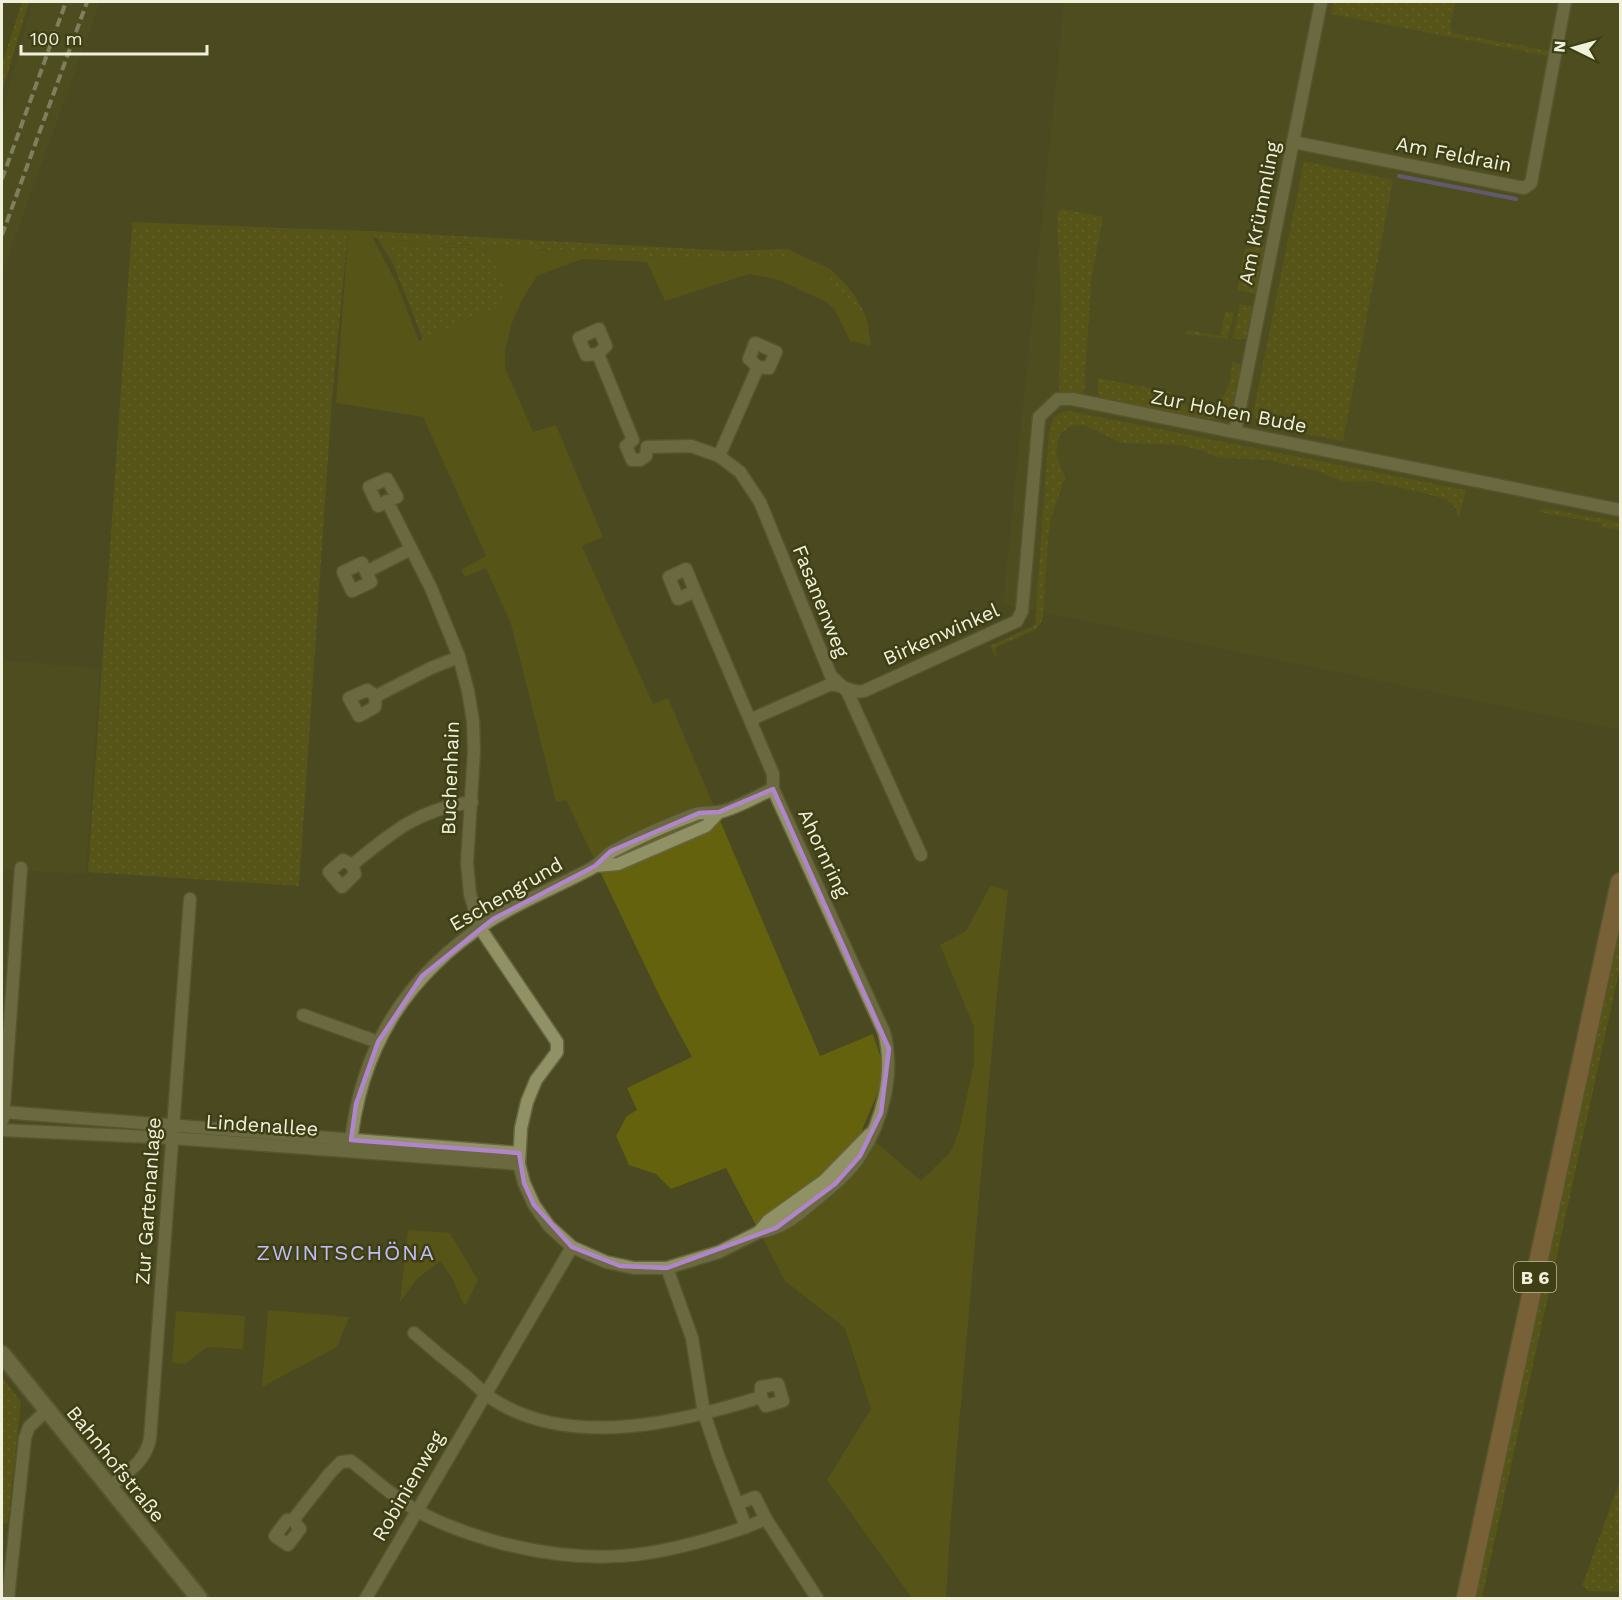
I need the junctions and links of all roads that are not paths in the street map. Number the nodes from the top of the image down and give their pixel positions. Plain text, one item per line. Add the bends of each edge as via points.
1 (1321, 2) edge
2 (1565, 2) edge
3 (1293, 142) junction
4 (598, 354) dead end
5 (758, 367) dead end
6 (1235, 432) junction
7 (633, 440) junction
8 (647, 447) junction
9 (719, 456) junction
10 (387, 501) dead end
11 (1620, 510) edge
12 (411, 549) junction
13 (366, 572) dead end
14 (695, 591) dead end
15 (1017, 621) joint
16 (459, 657) junction
17 (843, 687) junction
18 (376, 696) dead end
19 (752, 723) junction
20 (773, 789) junction
21 (472, 802) junction
22 (921, 855) dead end
23 (352, 865) dead end
24 (21, 868) dead end
25 (1620, 882) edge
26 (190, 899) dead end
27 (480, 928) junction
28 (303, 1015) dead end
29 (378, 1042) junction
30 (3, 1112) junction
31 (2, 1130) edge
32 (173, 1132) junction
33 (2, 1135) edge
34 (350, 1146) junction
35 (519, 1158) junction
36 (572, 1247) junction
37 (667, 1268) junction
38 (414, 1333) dead end
39 (2, 1354) edge
40 (484, 1394) junction
41 (761, 1397) dead end
42 (46, 1411) junction
43 (704, 1413) junction
44 (108, 1488) junction
45 (738, 1504) junction
46 (416, 1510) junction
47 (766, 1519) junction
48 (293, 1520) dead end
49 (746, 1527) junction
50 (8, 1599) edge
51 (199, 1599) edge
52 (366, 1599) edge
53 (817, 1599) edge
54 (1466, 1599) edge

1 - 3 street, Am Krümmling
2 - 3 street, Am Feldrain via 1531,183 1524,188
3 - 6 street, Am Krümmling
4 - 7 street
5 - 9 street
6 - 11 street, Zur Hohen Bude
6 - 15 street, Zur Hohen Bude via 1072,399 1058,399 1049,405 1039,417 1036,433 1022,611
7 - 8 street via 643,439
7 - 8 street via 626,446 632,460 646,456
8 - 9 street, Fasanenweg via 691,446
9 - 17 street, Fasanenweg via 740,472 760,502 831,676
10 - 12 street, Buchenhain
12 - 13 street
12 - 16 street, Buchenhain
14 - 19 street, Ahornring
15 - 17 street, Birkenwinkel via 864,691 853,692
16 - 18 street
16 - 21 street, Buchenhain via 473,720
17 - 19 street, Birkenwinkel via 829,685 754,718
17 - 22 street, Fasanenweg
19 - 20 street, Ahornring via 773,774
20 - 27 street, Eschengrund via 720,812 699,813 611,851 595,866
20 - 37 street, Ahornring via 884,1032 889,1072 880,1113 860,1156 836,1184 805,1210 769,1232 759,1232 719,1252
21 - 23 street via 447,805 421,816 395,830
21 - 27 street, Buchenhain via 467,862 470,894
24 - 30 street
25 - 54 main road, B 6
26 - 32 street, Zur Gartenanlage
27 - 29 street, Eschengrund via 422,976 395,1011
27 - 35 street, Ahornring via 557,1042 557,1052 536,1080 526,1102
28 - 29 street
29 - 34 street, Eschengrund via 356,1104
30 - 31 street
30 - 32 street, Lindenallee
31 - 32 street, Lindenallee
31 - 33 street
32 - 34 street, Lindenallee
32 - 44 street, Zur Gartenanlage via 150,1439 139,1464
34 - 35 street, Lindenallee
35 - 36 street, Ahornring via 534,1204 549,1226
36 - 37 street, Ahornring via 620,1266
36 - 40 street, Robinienweg
37 - 43 street via 692,1338
38 - 40 street
39 - 42 street, Bahnhofstraße
40 - 43 street via 531,1418 569,1426 643,1424
40 - 46 street, Robinienweg
41 - 43 street
42 - 44 street, Bahnhofstraße
42 - 50 street via 29,1427 25,1438
43 - 45 street
44 - 51 street, Bahnhofstraße
45 - 47 street via 755,1497
45 - 49 street
46 - 48 street via 351,1461 345,1461 330,1473
46 - 49 street via 463,1533 548,1554 588,1558 667,1551
46 - 52 street, Robinienweg
47 - 49 street
47 - 53 street

